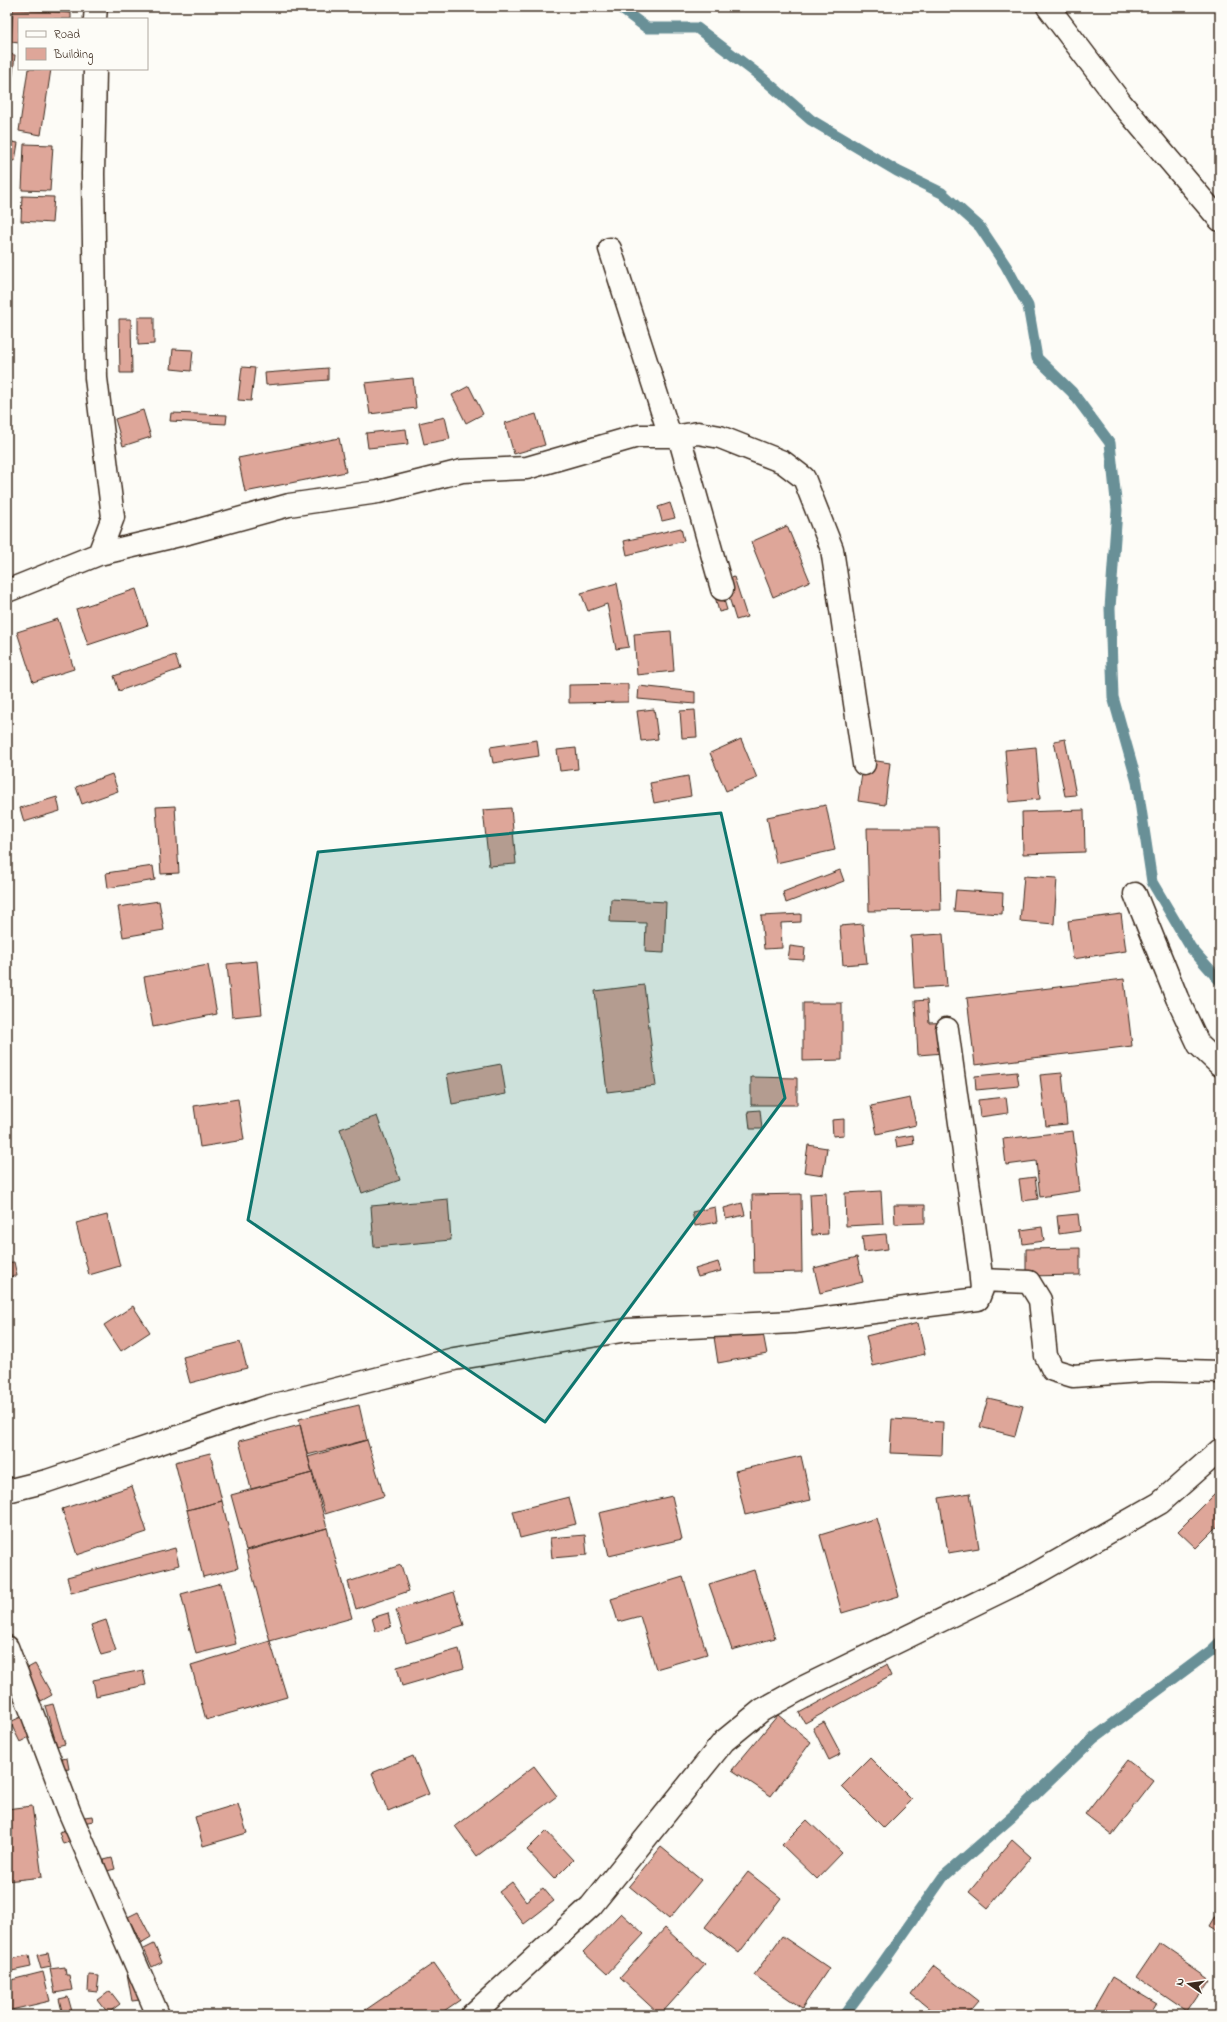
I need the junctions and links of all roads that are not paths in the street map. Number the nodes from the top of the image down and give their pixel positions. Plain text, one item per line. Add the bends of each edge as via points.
1 (96, 7) edge
2 (1048, 7) edge
3 (95, 18) edge
4 (95, 70) edge
5 (1220, 220) edge
6 (610, 249) dead end
7 (674, 436) junction
8 (99, 554) junction
9 (722, 589) dead end
10 (7, 590) edge
11 (864, 764) dead end
12 (1136, 894) dead end
13 (947, 1029) dead end
14 (1220, 1065) edge
15 (981, 1280) junction
16 (1220, 1372) edge
17 (1220, 1450) edge
18 (7, 1491) edge
19 (7, 1647) edge
20 (495, 1994) junction
21 (158, 2015) edge
22 (472, 2015) edge
23 (490, 2015) edge

1 - 3 street
2 - 5 street via 1121,103
4 - 8 street via 93,174 96,378 113,517
6 - 7 street
7 - 8 street via 638,436 527,468 462,471 378,492 289,505
7 - 9 street
7 - 11 street via 698,432 726,439 783,462 804,478 832,549
8 - 10 street
12 - 14 street via 1177,998 1199,1045
13 - 15 street
15 - 16 street via 1029,1282 1040,1300 1046,1356 1053,1370 1073,1376 1154,1370
15 - 18 street via 982,1289 978,1299 794,1322 627,1330 454,1359 267,1407 47,1481
17 - 20 street via 1160,1503 1028,1578 762,1710 724,1741 591,1906
19 - 21 street via 68,1811
20 - 22 street
20 - 23 street

